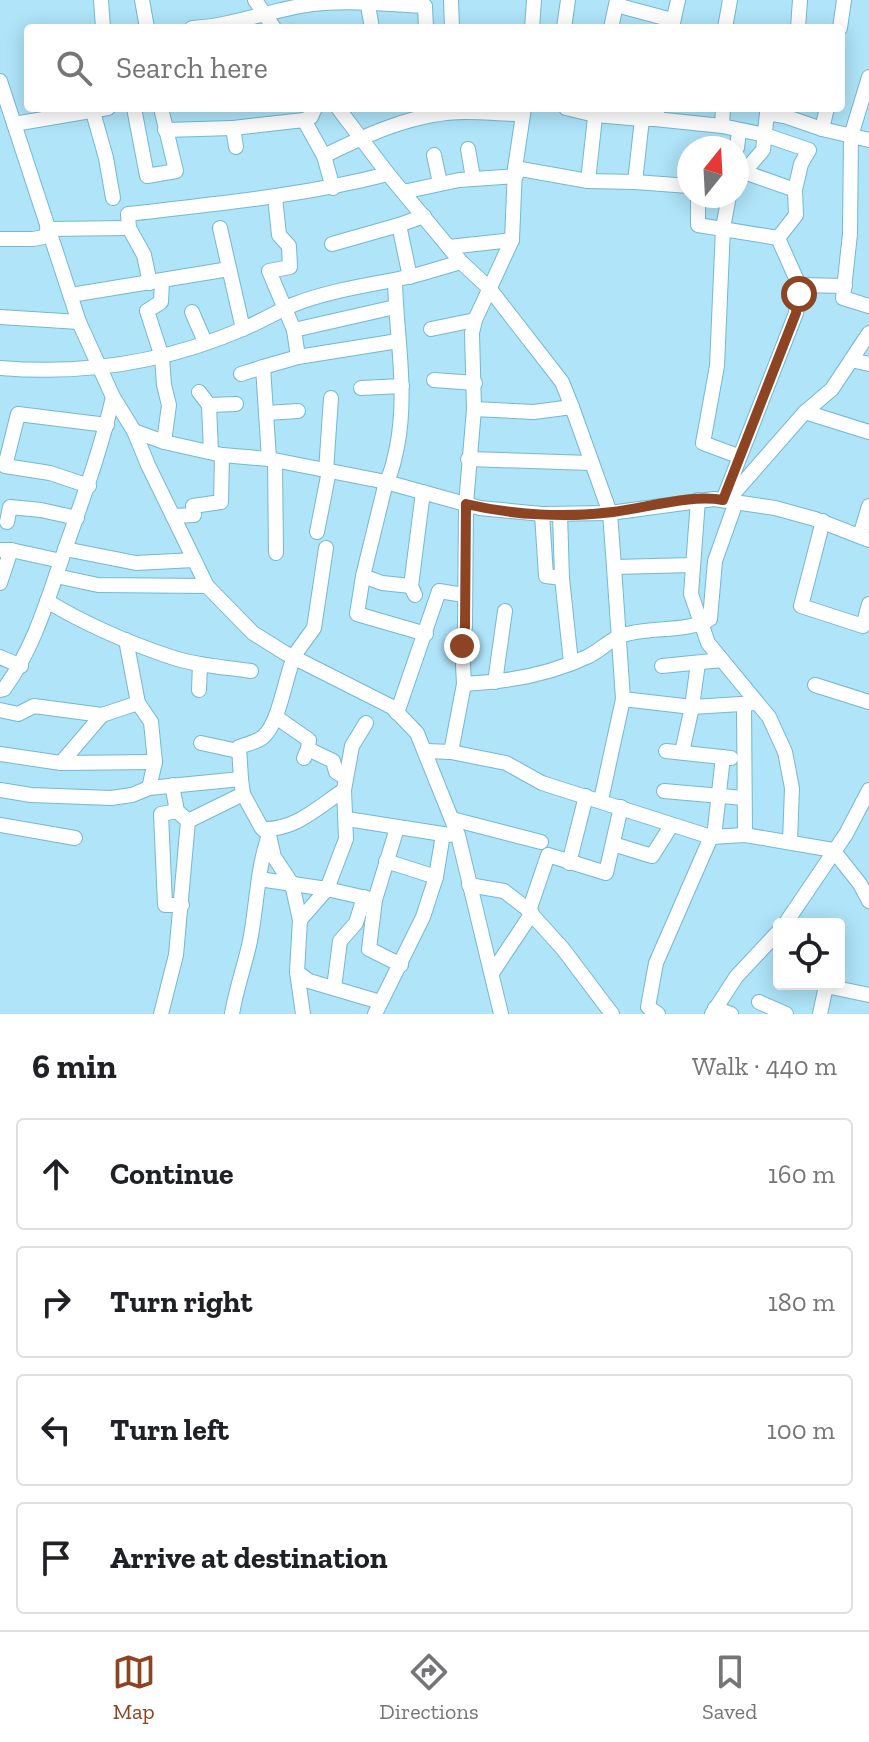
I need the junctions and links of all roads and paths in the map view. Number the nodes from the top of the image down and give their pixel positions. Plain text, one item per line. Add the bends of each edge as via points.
1 (101, 0) edge
2 (142, 0) edge
3 (451, 0) edge
4 (534, 0) edge
5 (568, 0) edge
6 (678, 0) edge
7 (730, 0) edge
8 (800, 0) edge
9 (844, 0) edge
10 (367, 2) edge
11 (404, 2) edge
12 (617, 3) edge
13 (258, 7) edge
14 (103, 24) edge
15 (146, 24) edge
16 (220, 24) edge
17 (271, 24) edge
18 (371, 24) edge
19 (426, 24) edge
20 (452, 24) edge
21 (532, 24) edge
22 (565, 24) edge
23 (612, 24) edge
24 (672, 24) edge
25 (726, 24) edge
26 (798, 24) edge
27 (841, 24) edge
28 (869, 77) edge
29 (0, 81) edge
30 (93, 112) joint
31 (135, 112) edge
32 (162, 112) edge
33 (313, 112) edge
34 (341, 112) edge
35 (464, 112) edge
36 (523, 112) edge
37 (596, 112) edge
38 (723, 112) edge
39 (784, 112) edge
40 (826, 112) edge
41 (652, 115) edge
42 (304, 120) junction
43 (14, 124) junction
44 (722, 126) junction
45 (233, 128) junction
46 (822, 129) junction
47 (165, 130) junction
48 (739, 131) junction
49 (765, 135) junction
50 (738, 136) edge
51 (851, 136) junction
52 (361, 138) junction
53 (869, 140) edge
54 (236, 147) dead end
55 (468, 149) dead end
56 (434, 155) dead end
57 (324, 156) junction
58 (749, 165) edge
59 (515, 172) junction
60 (388, 174) junction
61 (749, 176) edge
62 (473, 178) junction
63 (588, 181) junction
64 (635, 182) junction
65 (440, 183) junction
66 (677, 185) edge
67 (333, 188) junction
68 (795, 190) junction
69 (403, 192) junction
70 (275, 197) junction
71 (113, 198) dead end
72 (698, 208) edge
73 (727, 208) edge
74 (424, 216) junction
75 (399, 225) junction
76 (129, 228) junction
77 (220, 228) dead end
78 (723, 228) junction
79 (48, 233) junction
80 (778, 238) junction
81 (0, 239) edge
82 (512, 240) junction
83 (332, 244) dead end
84 (449, 247) junction
85 (461, 262) junction
86 (229, 269) junction
87 (403, 278) junction
88 (156, 282) junction
89 (799, 285) junction
90 (845, 286) junction
91 (489, 288) junction
92 (71, 295) junction
93 (869, 306) edge
94 (395, 307) junction
95 (285, 309) junction
96 (192, 312) dead end
97 (0, 317) edge
98 (475, 320) junction
99 (79, 322) junction
100 (243, 329) junction
101 (431, 329) dead end
102 (294, 330) junction
103 (869, 333) edge
104 (398, 341) junction
105 (205, 342) junction
106 (162, 357) junction
107 (298, 357) junction
108 (851, 360) junction
109 (869, 364) edge
110 (263, 367) junction
111 (0, 368) edge
112 (101, 368) junction
113 (241, 374) dead end
114 (434, 380) dead end
115 (475, 383) junction
116 (402, 386) junction
117 (361, 388) dead end
118 (199, 392) dead end
119 (113, 397) junction
120 (331, 398) dead end
121 (236, 404) dead end
122 (209, 405) junction
123 (572, 407) junction
124 (474, 409) junction
125 (298, 411) dead end
126 (805, 412) junction
127 (267, 413) junction
128 (0, 423) edge
129 (17, 423) junction
130 (107, 425) junction
131 (134, 431) junction
132 (869, 432) edge
133 (164, 442) junction
134 (216, 453) junction
135 (738, 456) junction
136 (468, 459) junction
137 (272, 460) junction
138 (590, 463) junction
139 (327, 471) junction
140 (1, 473) edge
141 (386, 482) junction
142 (89, 486) junction
143 (423, 492) junction
144 (698, 500) junction
145 (729, 501) junction
146 (466, 504) junction
147 (869, 506) edge
148 (610, 513) junction
149 (542, 514) junction
150 (560, 514) junction
151 (173, 516) junction
152 (77, 518) junction
153 (823, 521) junction
154 (7, 522) dead end
155 (317, 532) dead end
156 (865, 538) edge
157 (326, 548) dead end
158 (6, 550) edge
159 (276, 553) dead end
160 (63, 555) junction
161 (194, 560) junction
162 (693, 565) junction
163 (614, 567) junction
164 (56, 576) junction
165 (363, 576) junction
166 (562, 578) junction
167 (0, 583) edge
168 (207, 586) junction
169 (464, 595) junction
170 (47, 601) junction
171 (869, 604) edge
172 (505, 611) dead end
173 (701, 624) junction
174 (426, 634) junction
175 (618, 637) junction
176 (126, 640) junction
177 (0, 657) edge
178 (294, 657) junction
179 (722, 660) junction
180 (571, 663) junction
181 (698, 663) junction
182 (200, 664) junction
183 (21, 666) junction
184 (662, 666) dead end
185 (251, 671) dead end
186 (495, 682) junction
187 (464, 684) junction
188 (815, 685) dead end
189 (0, 690) edge
190 (199, 690) dead end
191 (623, 699) junction
192 (869, 702) edge
193 (138, 703) junction
194 (751, 703) junction
195 (692, 707) junction
196 (0, 710) edge
197 (397, 713) junction
198 (102, 715) junction
199 (276, 717) junction
200 (366, 723) dead end
201 (201, 743) dead end
202 (238, 751) junction
203 (426, 751) junction
204 (666, 751) dead end
205 (451, 752) junction
206 (682, 752) junction
207 (0, 754) edge
208 (723, 757) junction
209 (743, 759) junction
210 (155, 762) junction
211 (61, 763) junction
212 (241, 779) junction
213 (345, 784) junction
214 (172, 785) junction
215 (149, 788) junction
216 (0, 790) edge
217 (869, 790) edge
218 (664, 791) dead end
219 (243, 794) junction
220 (586, 796) junction
221 (719, 796) junction
222 (744, 798) junction
223 (601, 800) junction
224 (621, 807) junction
225 (183, 816) junction
226 (347, 819) junction
227 (452, 819) junction
228 (0, 825) edge
229 (671, 826) junction
230 (397, 828) junction
231 (266, 832) junction
232 (451, 835) junction
233 (745, 835) junction
234 (713, 837) junction
235 (75, 838) dead end
236 (541, 842) dead end
237 (790, 842) junction
238 (613, 844) junction
239 (833, 850) junction
240 (386, 861) junction
241 (569, 863) junction
242 (436, 877) junction
243 (259, 879) junction
244 (864, 883) edge
245 (292, 884) junction
246 (469, 885) junction
247 (327, 889) junction
248 (370, 898) junction
249 (869, 901) edge
250 (182, 905) junction
251 (530, 912) junction
252 (789, 918) edge
253 (300, 920) junction
254 (773, 937) edge
255 (401, 965) junction
256 (297, 972) junction
257 (492, 973) junction
258 (334, 988) junction
259 (869, 995) edge
260 (377, 1008) edge
261 (765, 1008) edge
262 (714, 1011) edge
263 (161, 1014) edge
264 (232, 1014) edge
265 (303, 1014) edge
266 (501, 1014) edge
267 (612, 1014) edge
268 (658, 1014) edge
269 (731, 1014) edge
270 (786, 1014) edge
271 (820, 1014) edge

1 - 14 street
2 - 15 street
3 - 20 street
4 - 21 street
5 - 22 street
6 - 24 street
7 - 25 street
8 - 26 street
9 - 27 street
10 - 11 street
10 - 13 street
10 - 18 street
11 - 19 street via 425,6
12 - 23 street
12 - 24 street
13 - 16 street
13 - 17 street
28 - 51 street
29 - 43 street
30 - 43 street
30 - 71 street
31 - 47 street via 147,176 176,171
32 - 47 street
33 - 42 street
34 - 52 street
35 - 52 street via 420,118
36 - 59 street
37 - 41 street
37 - 63 street
38 - 44 street
39 - 46 street
39 - 49 street via 767,113
40 - 46 street
41 - 44 street
41 - 64 street
42 - 45 street
42 - 57 street
43 - 79 street
44 - 48 street
45 - 47 street
45 - 54 street
46 - 51 street
48 - 49 street
48 - 50 street
49 - 58 street via 763,150
49 - 68 street via 809,150
51 - 53 street
51 - 90 street
52 - 57 street
52 - 60 street
55 - 62 street
56 - 65 street
57 - 67 street
59 - 62 street
59 - 63 street
59 - 82 street
60 - 67 street
60 - 69 street
61 - 68 street
62 - 65 street
63 - 64 street
64 - 66 street
65 - 69 street
67 - 70 street
68 - 80 street via 796,215
69 - 74 street
70 - 76 street via 128,214
70 - 95 street via 279,235 289,246 290,267 269,271
72 - 78 street via 698,225
73 - 78 street
74 - 75 street
74 - 84 street
75 - 83 street
75 - 87 street
76 - 79 street
76 - 88 street
77 - 86 street
78 - 80 street
78 - 135 street via 717,366 703,443
79 - 81 street via 33,239
79 - 92 street
80 - 89 street
82 - 84 street
82 - 91 street
84 - 85 street
85 - 87 street
85 - 91 street
86 - 88 street
86 - 100 street
87 - 94 street
87 - 95 street
88 - 92 street
88 - 106 street via 161,302 147,311
89 - 90 street
89 - 135 street via 796,313
90 - 93 street via 843,298
91 - 98 street
91 - 123 street via 562,382
92 - 99 street
94 - 102 street
94 - 104 street
95 - 100 street
95 - 102 street
96 - 105 street
97 - 99 street
98 - 101 street
98 - 115 street
99 - 112 street
100 - 105 street
102 - 107 street
103 - 108 street
104 - 107 street
104 - 116 street
105 - 106 street
106 - 112 street
106 - 133 street via 169,405
107 - 110 street
108 - 109 street
108 - 126 street via 832,389
110 - 113 street
110 - 127 street
111 - 112 street
112 - 119 street
114 - 115 street
115 - 124 street
116 - 117 street
116 - 141 street via 403,417
118 - 122 street
119 - 130 street
119 - 131 street
120 - 139 street
121 - 122 street
122 - 134 street
123 - 124 street via 534,412
123 - 138 street
124 - 136 street
125 - 127 street
126 - 132 street
126 - 145 street
127 - 137 street
128 - 129 street
129 - 130 street via 18,414
129 - 140 street
130 - 142 street
131 - 133 street
131 - 151 street
133 - 134 street
134 - 137 street
134 - 151 street via 221,502 193,506 194,515
135 - 145 street
136 - 138 street
136 - 146 street
137 - 139 street
137 - 159 street
138 - 148 street
139 - 141 street
139 - 155 street
140 - 142 street via 50,473
141 - 143 street
141 - 165 street
142 - 152 street
143 - 146 street
143 - 165 street via 413,590
144 - 145 street
144 - 148 street
144 - 162 street
145 - 153 street
145 - 173 street via 715,561 710,619
146 - 149 street
146 - 169 street
147 - 156 street
148 - 150 street
148 - 163 street
149 - 150 street
149 - 166 street via 546,576
150 - 166 street
151 - 161 street
152 - 154 street via 10,507
152 - 160 street
153 - 156 street
153 - 171 street via 801,606 863,626
157 - 178 street via 314,628
158 - 160 street
158 - 167 street
160 - 161 street via 136,563
160 - 164 street
161 - 168 street
162 - 163 street
162 - 173 street via 691,594
163 - 175 street
164 - 168 street via 98,585
164 - 170 street
165 - 174 street via 357,614
166 - 180 street
168 - 178 street via 253,633
169 - 174 street via 439,591
169 - 187 street
170 - 176 street
170 - 183 street
172 - 186 street
173 - 175 street
173 - 179 street
174 - 197 street
175 - 180 street
175 - 191 street
176 - 182 street
176 - 193 street
177 - 183 street
178 - 197 street
178 - 199 street
179 - 181 street
179 - 194 street
180 - 186 street
181 - 184 street
181 - 195 street
182 - 185 street
182 - 190 street
183 - 189 street
186 - 187 street
187 - 205 street
188 - 192 street
191 - 195 street
191 - 223 street
193 - 198 street
193 - 210 street via 151,722
194 - 195 street
194 - 209 street
194 - 237 street via 769,717 785,752 792,788
195 - 206 street
196 - 198 street via 18,714 34,706
197 - 203 street
198 - 211 street
199 - 202 street via 262,738
199 - 213 street via 309,740 306,754 333,761
200 - 213 street via 352,746
201 - 202 street
202 - 212 street
203 - 205 street
203 - 227 street
204 - 206 street
205 - 220 street via 506,763 542,783
206 - 208 street
207 - 211 street
208 - 209 street
208 - 221 street
209 - 222 street
210 - 211 street
210 - 215 street
212 - 214 street
212 - 219 street
213 - 226 street
213 - 231 street via 315,813
214 - 215 street
214 - 225 street
215 - 216 street via 111,798
217 - 239 street
218 - 221 street
219 - 225 street
219 - 231 street
220 - 223 street
220 - 241 street
221 - 222 street
221 - 234 street
222 - 233 street
223 - 224 street
224 - 229 street
224 - 238 street
225 - 250 street
225 - 250 street via 161,814 165,905
226 - 230 street
226 - 247 street via 346,839
227 - 232 street
227 - 236 street
228 - 235 street
229 - 234 street
229 - 238 street via 652,856
230 - 232 street
230 - 240 street
231 - 243 street
231 - 245 street via 274,857
232 - 242 street
232 - 246 street
233 - 234 street
233 - 237 street
234 - 268 street via 656,963 648,1007
237 - 239 street
238 - 241 street via 606,873
239 - 244 street
239 - 252 street
240 - 242 street
240 - 248 street
241 - 251 street via 548,855
242 - 255 street
243 - 245 street
243 - 264 street
244 - 249 street
245 - 247 street
245 - 253 street
246 - 251 street via 504,891
246 - 257 street
247 - 248 street
247 - 253 street
248 - 255 street via 369,949
248 - 258 street via 340,941
250 - 263 street
251 - 257 street
251 - 267 street
253 - 256 street
254 - 262 street via 736,977
255 - 260 street
256 - 258 street
256 - 265 street
257 - 266 street
258 - 260 street
259 - 271 street via 826,986
261 - 270 street
262 - 269 street

